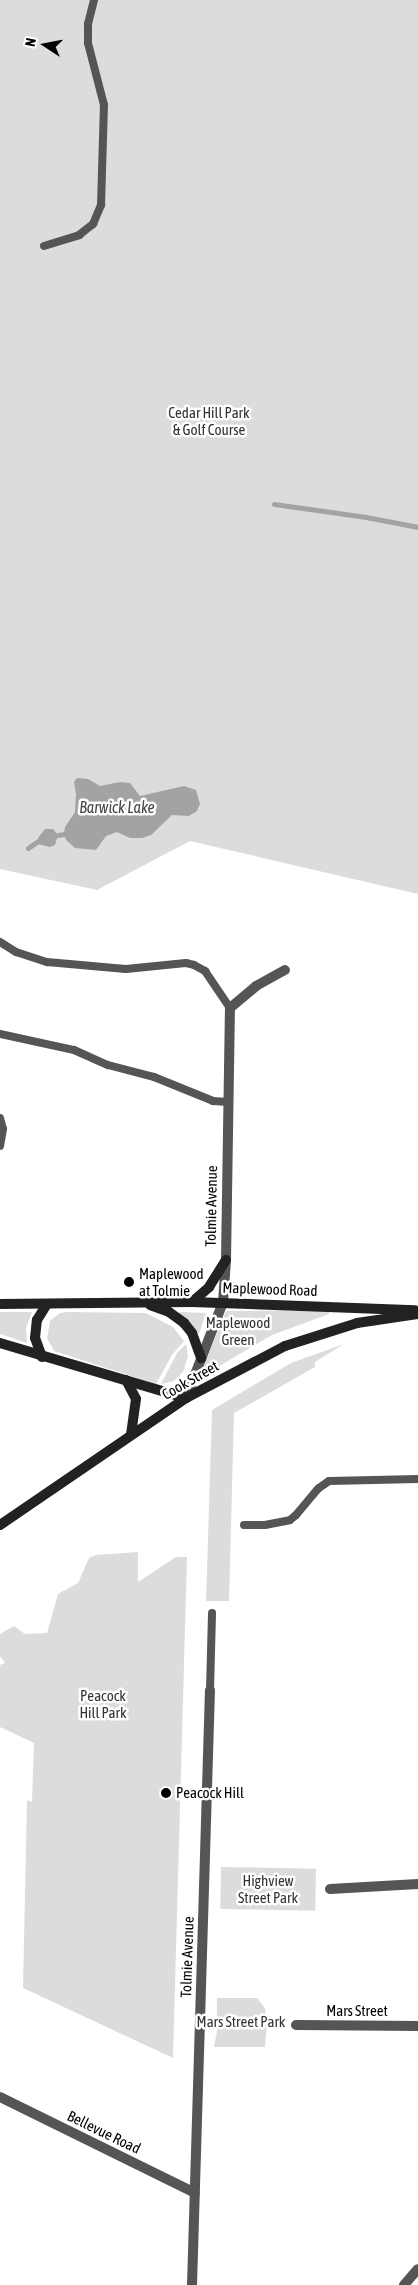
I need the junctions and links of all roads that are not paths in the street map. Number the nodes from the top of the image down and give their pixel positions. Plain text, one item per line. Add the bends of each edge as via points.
1 (94, 0) edge
2 (44, 246) dead end
3 (0, 942) edge
4 (285, 970) dead end
5 (230, 1008) junction
6 (0, 1034) edge
7 (228, 1102) junction
8 (0, 1118) edge
9 (0, 1146) edge
10 (226, 1260) junction
11 (142, 1302) junction
12 (192, 1302) junction
13 (223, 1302) junction
14 (0, 1304) edge
15 (47, 1304) junction
16 (418, 1310) edge
17 (418, 1314) edge
18 (0, 1343) edge
19 (42, 1357) junction
20 (201, 1358) junction
21 (126, 1380) junction
22 (186, 1398) junction
23 (131, 1433) junction
24 (418, 1479) edge
25 (0, 1525) edge
26 (244, 1525) dead end
27 (212, 1613) dead end
28 (210, 1690) joint
29 (418, 1884) edge
30 (330, 1888) dead end
31 (296, 2025) dead end
32 (418, 2026) edge
33 (0, 2097) edge
34 (195, 2194) junction
35 (418, 2270) edge
36 (192, 2285) edge
37 (404, 2285) edge

1 - 2 lane via 88,24 88,43 104,105 101,205 93,224 79,235
3 - 5 lane via 16,952 47,962 126,969 194,965 205,971
4 - 5 street via 256,986
5 - 7 street, Tolmie Avenue
6 - 7 lane via 74,1050 212,1101
7 - 10 street, Tolmie Avenue
8 - 9 lane via 3,1129
10 - 12 street via 209,1287
10 - 13 street, Tolmie Avenue
11 - 12 street, Maplewood Road
11 - 15 street, Maplewood Road
11 - 20 street via 169,1312 184,1323 192,1333
12 - 13 street, Maplewood Road
13 - 16 street, Maplewood Road
13 - 20 street, Tolmie Avenue
14 - 15 street, Maplewood Road
15 - 19 street via 37,1320 35,1338
17 - 22 street, Cook Street via 358,1322 284,1346
18 - 19 street
19 - 21 street
20 - 22 street, Tolmie Avenue
21 - 22 street
21 - 23 street via 136,1399
22 - 23 street, Cook Street
23 - 25 street, Cook Street
24 - 26 lane via 329,1481 290,1520
27 - 28 lane
28 - 34 street, Tolmie Avenue
29 - 30 street
31 - 32 street, Mars Street
33 - 34 street, Bellevue Road
34 - 36 street, Tolmie Avenue
35 - 37 street

